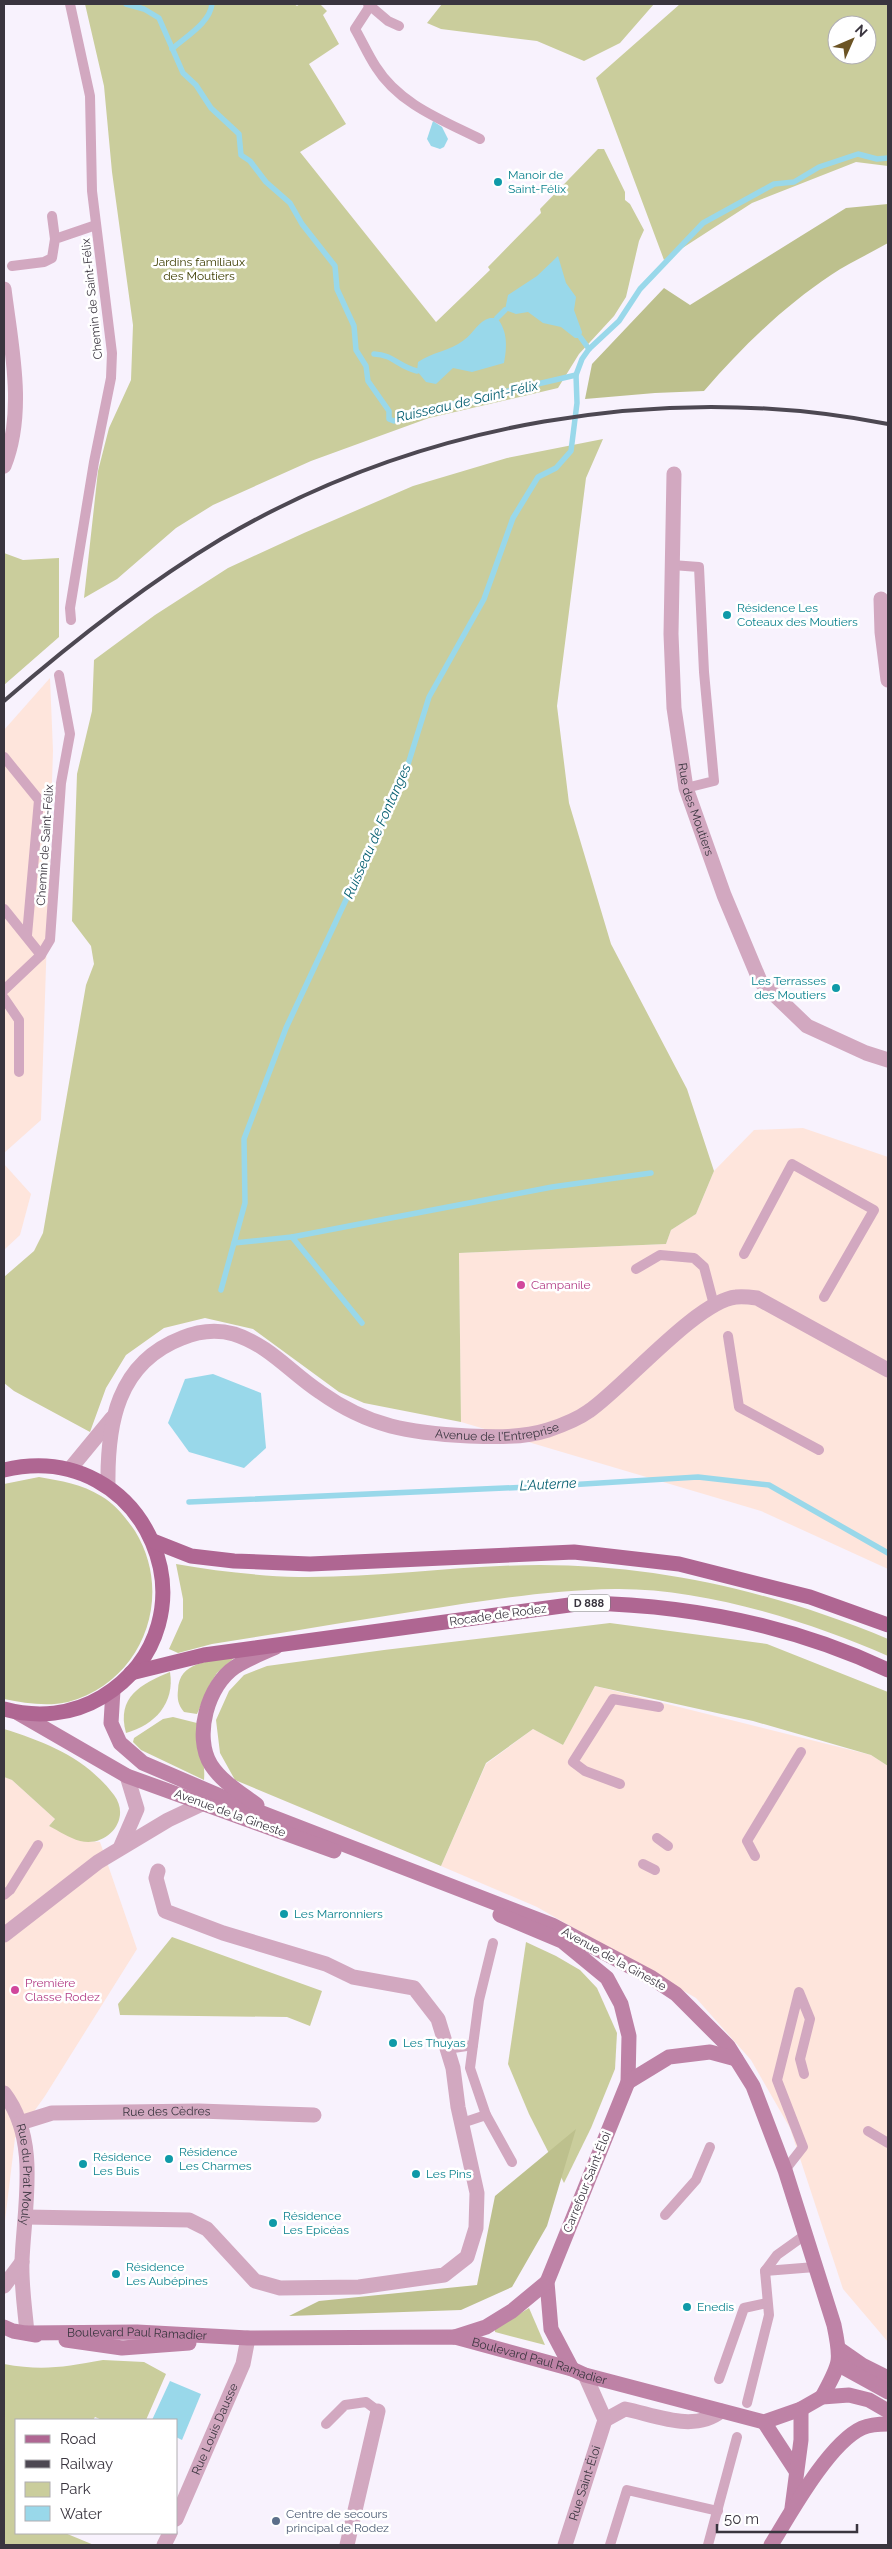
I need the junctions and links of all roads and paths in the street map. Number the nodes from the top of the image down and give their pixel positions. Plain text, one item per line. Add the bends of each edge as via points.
1 (70, 4) edge
2 (369, 5) edge
3 (399, 26) dead end
4 (480, 139) dead end
5 (52, 216) dead end
6 (96, 225) junction
7 (55, 240) junction
8 (12, 266) dead end
9 (4, 289) edge
10 (4, 466) edge
11 (674, 474) dead end
12 (672, 565) junction
13 (881, 599) dead end
14 (71, 620) dead end
15 (885, 632) edge
16 (59, 674) dead end
17 (888, 680) edge
18 (4, 757) edge
19 (686, 788) junction
20 (4, 909) edge
21 (27, 935) junction
22 (41, 955) junction
23 (4, 990) edge
24 (4, 998) edge
25 (888, 1060) edge
26 (19, 1072) dead end
27 (744, 1254) dead end
28 (636, 1269) dead end
29 (824, 1297) dead end
30 (714, 1305) junction
31 (728, 1336) dead end
32 (888, 1370) edge
33 (113, 1416) junction
34 (819, 1450) dead end
35 (4, 1469) edge
36 (70, 1469) junction
37 (108, 1486) junction
38 (153, 1541) junction
39 (888, 1625) edge
40 (282, 1644) junction
41 (888, 1670) edge
42 (131, 1673) junction
43 (113, 1690) junction
44 (659, 1707) dead end
45 (11, 1711) edge
46 (801, 1752) dead end
47 (127, 1776) junction
48 (620, 1784) dead end
49 (204, 1803) junction
50 (272, 1816) junction
51 (657, 1838) dead end
52 (38, 1845) dead end
53 (121, 1846) junction
54 (668, 1846) dead end
55 (755, 1856) dead end
56 (643, 1864) dead end
57 (655, 1870) dead end
58 (158, 1871) dead end
59 (4, 1895) edge
60 (4, 1935) edge
61 (562, 1941) joint
62 (493, 1943) dead end
63 (473, 2045) junction
64 (447, 2049) junction
65 (736, 2059) junction
66 (804, 2074) dead end
67 (628, 2082) junction
68 (4, 2093) edge
69 (314, 2115) dead end
70 (486, 2115) junction
71 (20, 2123) junction
72 (462, 2123) junction
73 (868, 2131) dead end
74 (888, 2143) edge
75 (710, 2147) dead end
76 (512, 2162) dead end
77 (786, 2170) junction
78 (665, 2215) dead end
79 (26, 2217) junction
80 (805, 2235) junction
81 (22, 2262) junction
82 (815, 2267) junction
83 (765, 2271) junction
84 (546, 2282) junction
85 (4, 2286) edge
86 (768, 2303) junction
87 (12, 2331) edge
88 (455, 2337) junction
89 (248, 2338) junction
90 (839, 2349) junction
91 (839, 2365) junction
92 (578, 2372) junction
93 (888, 2378) edge
94 (719, 2379) dead end
95 (888, 2392) edge
96 (822, 2397) junction
97 (595, 2398) junction
98 (747, 2403) dead end
99 (624, 2409) junction
100 (801, 2409) junction
101 (378, 2411) joint
102 (721, 2411) junction
103 (888, 2411) edge
104 (604, 2420) junction
105 (764, 2422) junction
106 (326, 2424) dead end
107 (888, 2424) edge
108 (737, 2437) dead end
109 (796, 2471) junction
110 (718, 2510) junction
111 (792, 2510) junction
112 (178, 2514) edge
113 (347, 2545) edge
114 (566, 2545) edge
115 (610, 2545) edge
116 (708, 2545) edge
117 (771, 2545) edge

1 - 6 lane, Chemin de Saint-Félix via 90,96
2 - 3 lane
2 - 4 lane via 355,29 376,68 414,106
5 - 7 lane
6 - 7 lane
6 - 14 lane, Chemin de Saint-Félix via 109,321 111,378 94,462 70,608
7 - 8 lane via 52,258
9 - 10 street via 13,362 15,425
11 - 12 street, Rue des Moutiers
12 - 19 street, Rue des Moutiers via 674,708
12 - 19 lane via 699,567 714,781
13 - 15 street
15 - 17 street
16 - 22 lane, Chemin de Saint-Félix via 70,734 61,783 50,940
18 - 21 lane via 39,800
19 - 25 street, Rue des Moutiers via 724,895 760,981 807,1026
20 - 21 lane
21 - 22 lane
22 - 23 lane
24 - 26 lane via 19,1020
27 - 29 lane via 792,1164 874,1210
28 - 30 lane via 660,1255 694,1258 704,1267
30 - 32 street, Avenue de l'Entreprise via 735,1297 757,1298
30 - 33 street, Avenue de l'Entreprise via 588,1412 546,1430 489,1437 421,1433 385,1425 335,1402 256,1343 210,1330 168,1343 152,1354 139,1366 123,1391
31 - 34 lane via 739,1407
33 - 36 street, Avenue de l'Entreprise
33 - 37 street, Avenue de l'Entreprise via 107,1450
35 - 36 main road via 38,1465
36 - 37 main road
37 - 38 main road via 142,1520
38 - 39 main road via 190,1556 234,1561 310,1564 574,1552 680,1564 810,1597
38 - 42 main road via 162,1575 161,1610 150,1644
40 - 41 main road, Rocade de Rodez / D 888 via 584,1603 629,1604 731,1618 788,1631
40 - 42 main road, Rocade de Rodez / D 888 via 204,1655
40 - 50 main road, Avenue de la Gineste via 234,1667 221,1680 211,1695 204,1722 204,1743 210,1764 224,1781
42 - 43 main road
43 - 45 main road via 92,1703 68,1711 43,1715
43 - 50 main road, Avenue de la Gineste via 111,1723 120,1743 143,1762
44 - 48 lane via 614,1699 573,1762 585,1771
45 - 47 main road, Avenue de la Gineste
46 - 55 lane via 748,1841
47 - 49 main road, Avenue de la Gineste
47 - 53 street via 137,1809
49 - 53 street
49 - 61 main road, Avenue de la Gineste via 427,1885
50 - 65 main road, Avenue de la Gineste via 552,1925 580,1939 676,1994 714,2029
51 - 54 lane
52 - 59 lane
53 - 60 street
56 - 57 lane
58 - 64 street via 156,1878 165,1911 223,1933 326,1964 353,1977 414,1988 438,2019
61 - 67 main road, Carrefour Saint-Éloi via 606,1978 621,2004 629,2036
62 - 63 lane
63 - 64 lane
63 - 70 lane via 470,2068
64 - 72 street
65 - 67 main road via 710,2052 670,2057
65 - 77 main road, Avenue de la Gineste via 753,2086
66 - 77 lane via 800,2059 810,2019 799,1992 777,2080 803,2147
67 - 84 main road, Carrefour Saint-Éloi
68 - 71 street, Rue du Prat Mouly
69 - 71 street, Rue des Cèdres via 199,2110 52,2113
70 - 72 lane
70 - 76 lane
71 - 79 street, Rue du Prat Mouly via 25,2139
72 - 79 street via 477,2193 477,2218 467,2257 444,2275 359,2287 280,2288 255,2281 208,2228 189,2220
73 - 74 lane
75 - 78 lane via 696,2180
77 - 80 main road, Avenue de la Gineste
79 - 81 street, Rue du Prat Mouly
80 - 82 main road, Avenue de la Gineste
80 - 83 lane via 777,2255
81 - 85 street
81 - 87 street, Rue du Prat Mouly
82 - 83 lane
82 - 90 main road, Avenue de la Gineste
83 - 86 lane
84 - 88 main road, Carrefour Saint-Éloi via 486,2328
84 - 92 main road, Carrefour Saint-Éloi via 551,2329
86 - 94 lane via 744,2308
86 - 98 lane via 770,2315
87 - 89 main road, Boulevard Paul Ramadier via 137,2332
88 - 89 main road, Boulevard Paul Ramadier
88 - 92 main road, Boulevard Paul Ramadier
89 - 112 street, Rue Louis Dausse via 243,2364
90 - 91 main road, Avenue de la Gineste
90 - 93 main road
91 - 95 main road
91 - 96 main road, Avenue de la Gineste
92 - 97 street
92 - 102 main road, Boulevard Paul Ramadier
96 - 100 main road
96 - 103 main road via 849,2396 869,2400
97 - 99 street
97 - 104 street
99 - 102 street via 690,2423 709,2419
99 - 104 street
100 - 105 main road
100 - 109 main road
101 - 106 lane via 366,2402 345,2405
101 - 113 street
102 - 105 main road, Boulevard Paul Ramadier
104 - 114 street, Rue Saint-Éloi
105 - 109 main road
107 - 111 main road via 863,2427 849,2436
108 - 110 lane
109 - 111 main road
110 - 115 lane via 627,2490
110 - 116 lane
111 - 117 main road

